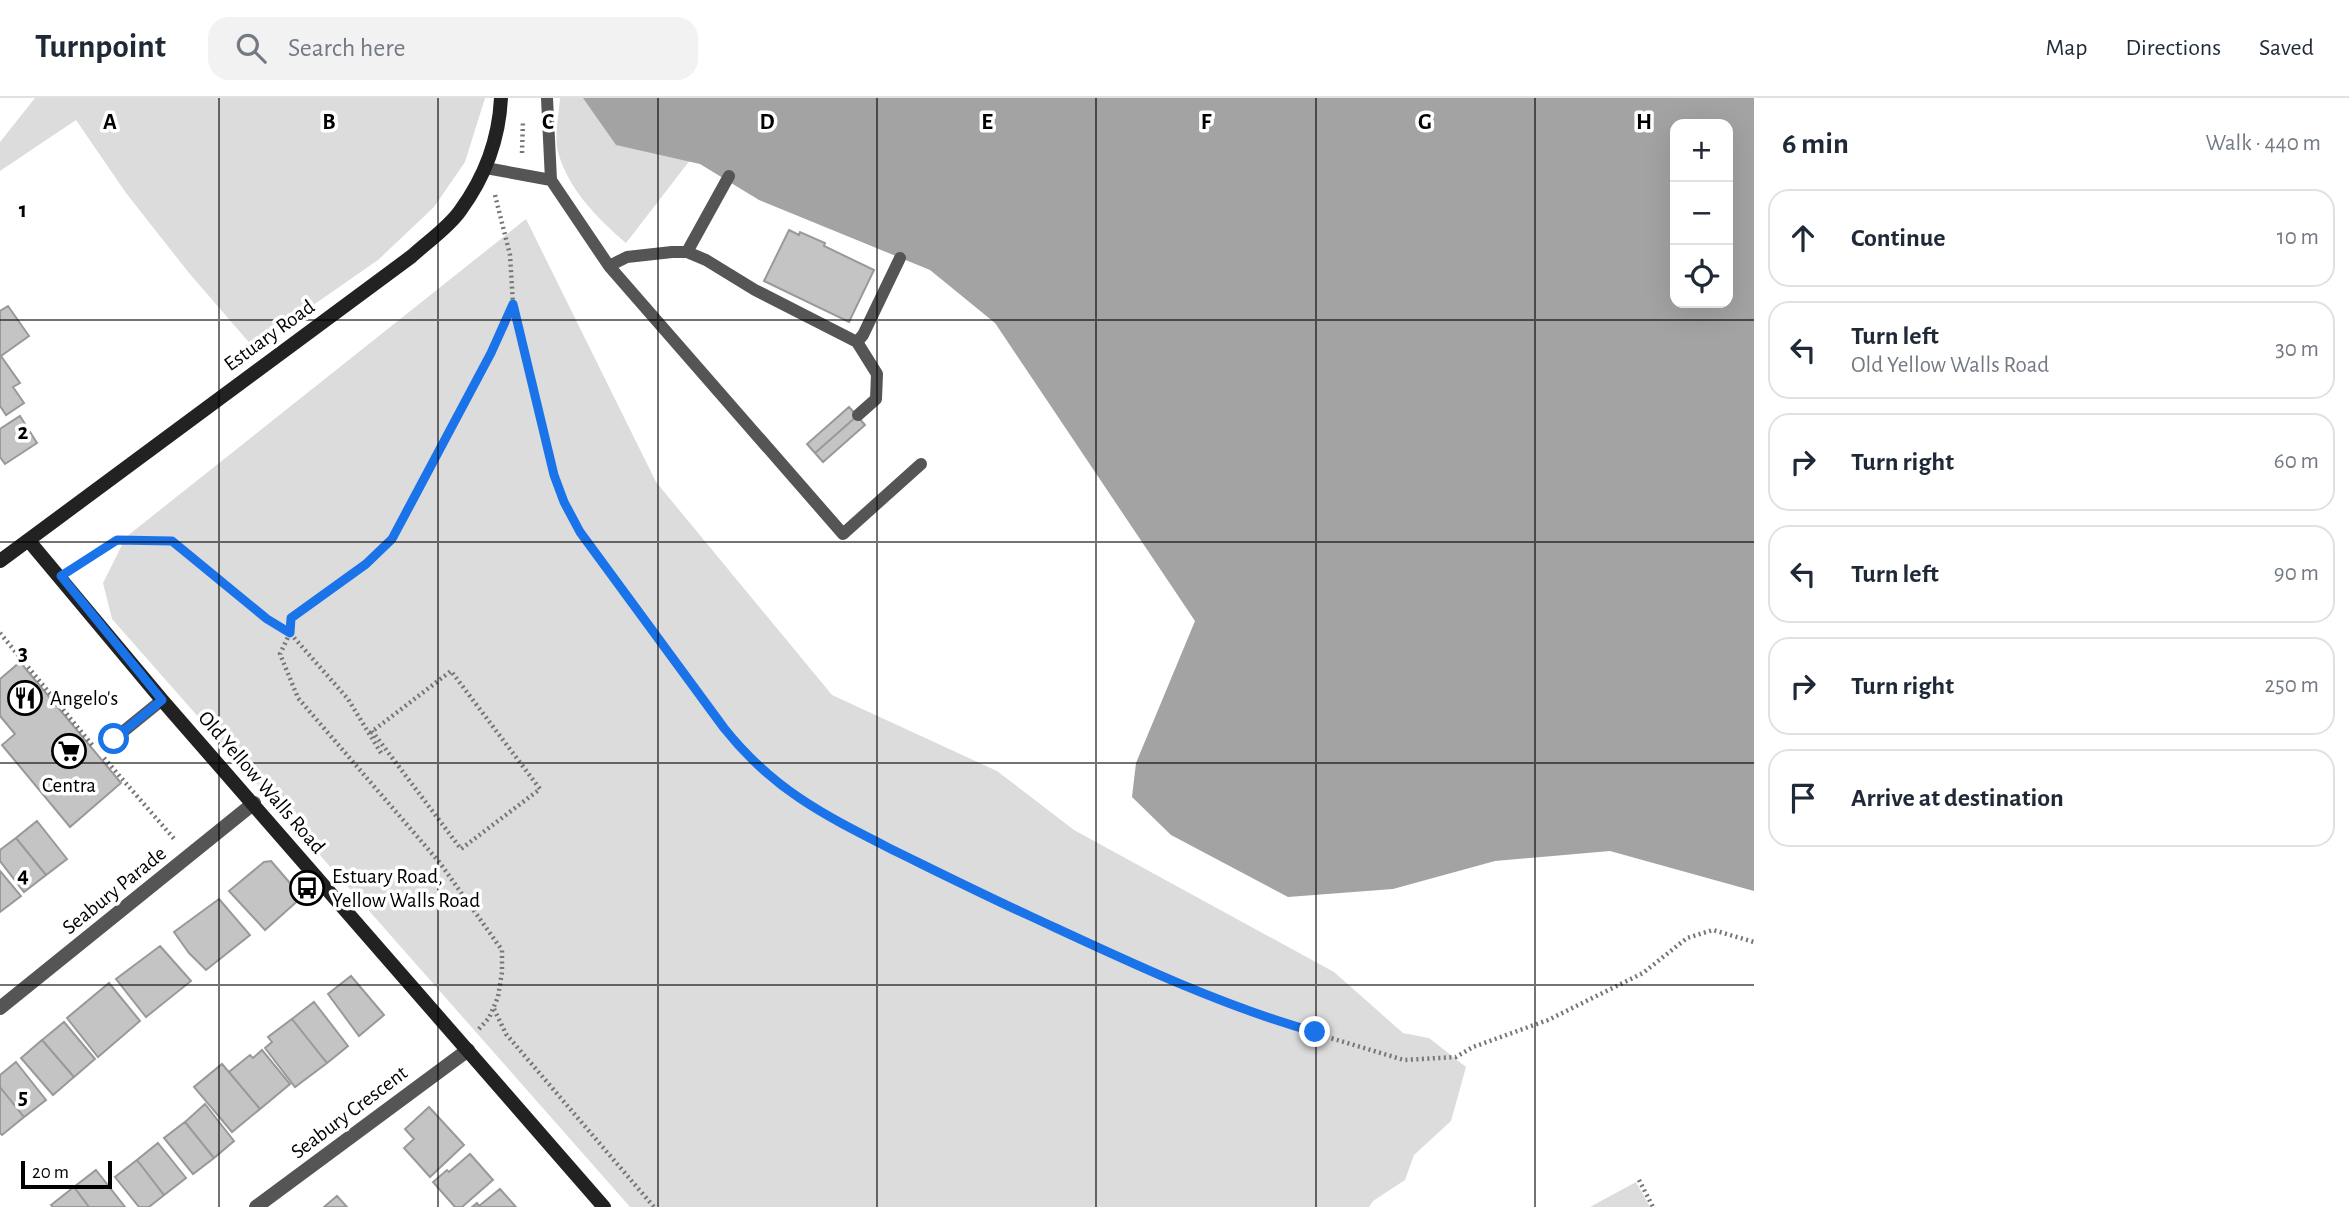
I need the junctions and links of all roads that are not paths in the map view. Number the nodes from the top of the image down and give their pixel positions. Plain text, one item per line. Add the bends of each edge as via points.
1 (501, 98) edge
2 (547, 98) edge
3 (486, 168) junction
4 (729, 176) dead end
5 (551, 180) junction
6 (687, 252) junction
7 (901, 258) dead end
8 (609, 266) junction
9 (857, 342) junction
10 (858, 415) dead end
11 (920, 464) dead end
12 (29, 541) junction
13 (0, 561) edge
14 (162, 700) junction
15 (114, 739) dead end
16 (254, 803) junction
17 (0, 1008) edge
18 (468, 1050) junction
19 (256, 1207) edge
20 (604, 1207) edge

1 - 3 street, Estuary Road
2 - 5 lane
3 - 5 lane
3 - 12 street, Estuary Road via 459,212 412,256
4 - 6 lane
5 - 8 lane
6 - 8 lane via 627,257
6 - 9 lane
7 - 9 lane
8 - 11 lane via 843,534
9 - 10 lane via 877,374 876,399
12 - 13 street, Estuary Road
12 - 14 street, Old Yellow Walls Road
14 - 15 lane
14 - 16 street, Old Yellow Walls Road
16 - 17 street, Seabury Parade
16 - 18 street, Old Yellow Walls Road
18 - 19 street, Seabury Crescent
18 - 20 street, Old Yellow Walls Road

